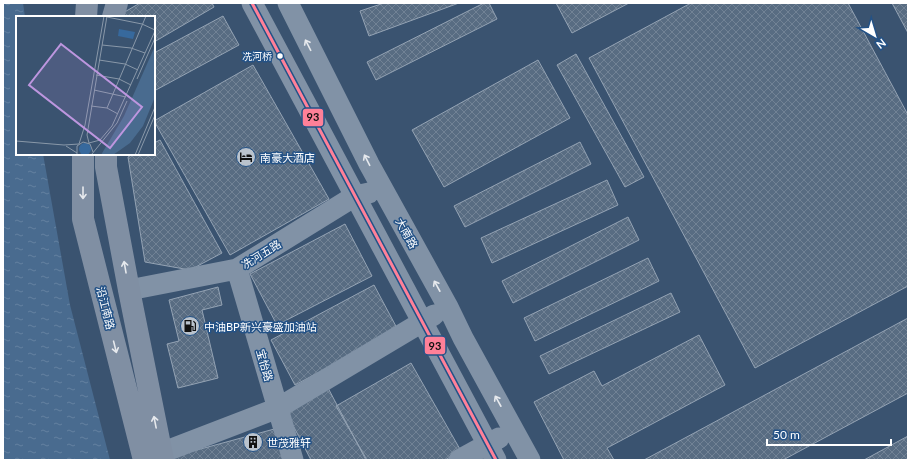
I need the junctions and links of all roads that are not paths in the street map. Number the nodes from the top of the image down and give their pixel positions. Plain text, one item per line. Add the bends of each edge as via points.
1 (87, 3) edge
2 (252, 3) edge
3 (288, 3) edge
4 (86, 16) edge
5 (83, 155) edge
6 (106, 155) edge
7 (383, 191) junction
8 (355, 196) junction
9 (237, 269) junction
10 (129, 290) junction
11 (448, 307) junction
12 (422, 322) junction
13 (278, 408) junction
14 (514, 430) junction
15 (492, 452) edge
16 (156, 458) edge
17 (293, 460) edge
18 (459, 460) edge
19 (530, 460) edge

1 - 4 main road
2 - 8 street
7 -> 3 street, 大南路
5 -> 16 main road, 沿江南路 via 83,219
10 -> 6 main road via 106,167
7 - 8 street, 冼河五路
11 -> 7 street, 大南路
8 - 9 street, 冼河五路
8 - 12 street
9 - 10 street, 冼河五路
9 - 13 street, 宝怡路
16 -> 10 main road
11 - 12 street
14 -> 11 street, 大南路
12 - 13 street
12 - 15 street
13 - 16 street
13 - 17 street, 宝怡路
14 - 15 street
14 - 19 street, 大南路
15 - 18 street

